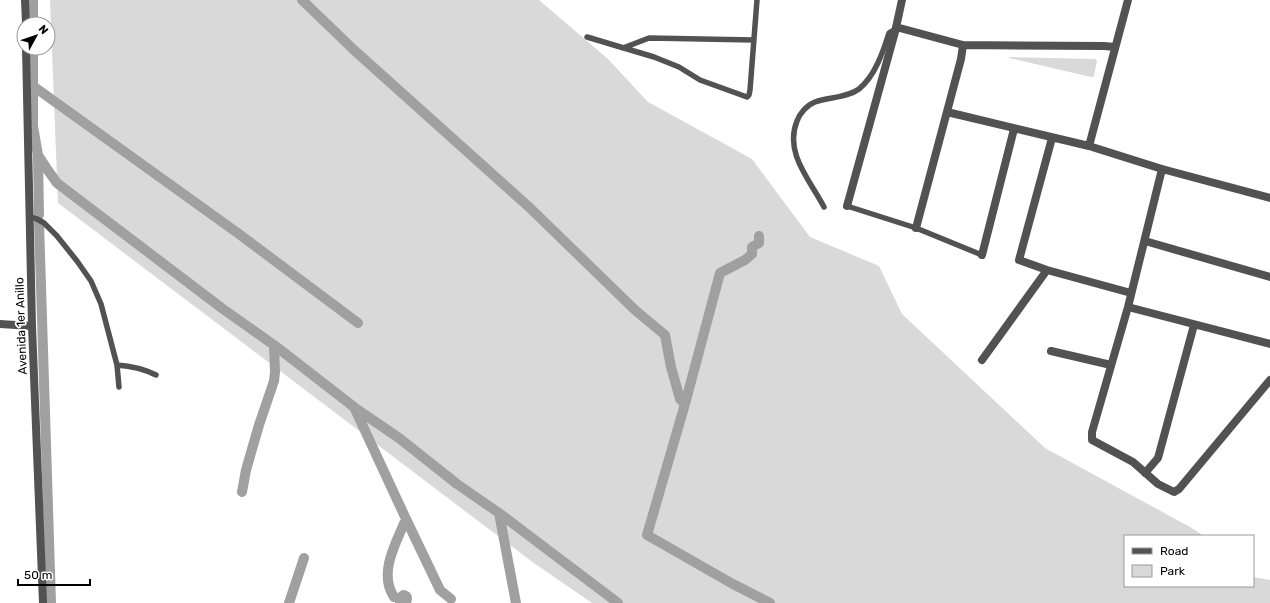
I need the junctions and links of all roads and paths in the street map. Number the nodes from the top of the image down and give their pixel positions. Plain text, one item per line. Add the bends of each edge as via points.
1 (25, 0) edge
2 (757, 0) edge
3 (902, 0) edge
4 (1128, 0) edge
5 (26, 16) edge
6 (896, 29) junction
7 (587, 37) dead end
8 (754, 40) junction
9 (963, 45) junction
10 (623, 48) junction
11 (1115, 48) junction
12 (26, 56) edge
13 (947, 112) junction
14 (1014, 129) junction
15 (1052, 138) junction
16 (1089, 146) junction
17 (1162, 169) junction
18 (1270, 198) edge
19 (847, 206) joint
20 (824, 207) dead end
21 (30, 217) junction
22 (916, 228) junction
23 (1145, 240) junction
24 (982, 255) joint
25 (1047, 270) junction
26 (1270, 277) edge
27 (1131, 293) junction
28 (1128, 307) junction
29 (0, 324) edge
30 (1194, 325) junction
31 (32, 326) junction
32 (1270, 344) edge
33 (1051, 351) dead end
34 (982, 360) dead end
35 (117, 365) junction
36 (1110, 366) junction
37 (156, 375) dead end
38 (1270, 380) edge
39 (119, 387) dead end
40 (1145, 473) junction
41 (43, 603) edge

1 - 5 street
2 - 8 lane
3 - 6 street
4 - 11 street
6 - 9 street
6 - 19 street
6 - 20 lane via 889,33 878,64 859,89 848,95 814,102 799,115 795,124 793,138 796,157 802,172
7 - 10 lane
8 - 10 lane via 649,38
8 - 10 lane via 750,90 747,97 700,80 654,57
9 - 11 street
9 - 13 street
11 - 16 street
12 - 21 street, Avenida 1er Anillo
13 - 14 street
13 - 22 street
14 - 15 street
14 - 24 street
15 - 16 street
15 - 25 street via 1019,260
16 - 17 street
17 - 18 street
17 - 23 street
19 - 22 lane
21 - 31 street, Avenida 1er Anillo
21 - 35 lane via 44,223 57,236 91,281 101,304
22 - 24 lane
23 - 26 street
23 - 27 street
25 - 27 street
25 - 34 street
27 - 28 street
28 - 30 street
28 - 36 street
29 - 31 street
30 - 32 street
30 - 40 street via 1158,458
31 - 41 street, Avenida 1er Anillo
33 - 36 street
35 - 37 lane via 129,366
35 - 39 lane
36 - 40 street via 1092,440 1133,462
38 - 40 street via 1179,489 1174,492 1158,484

